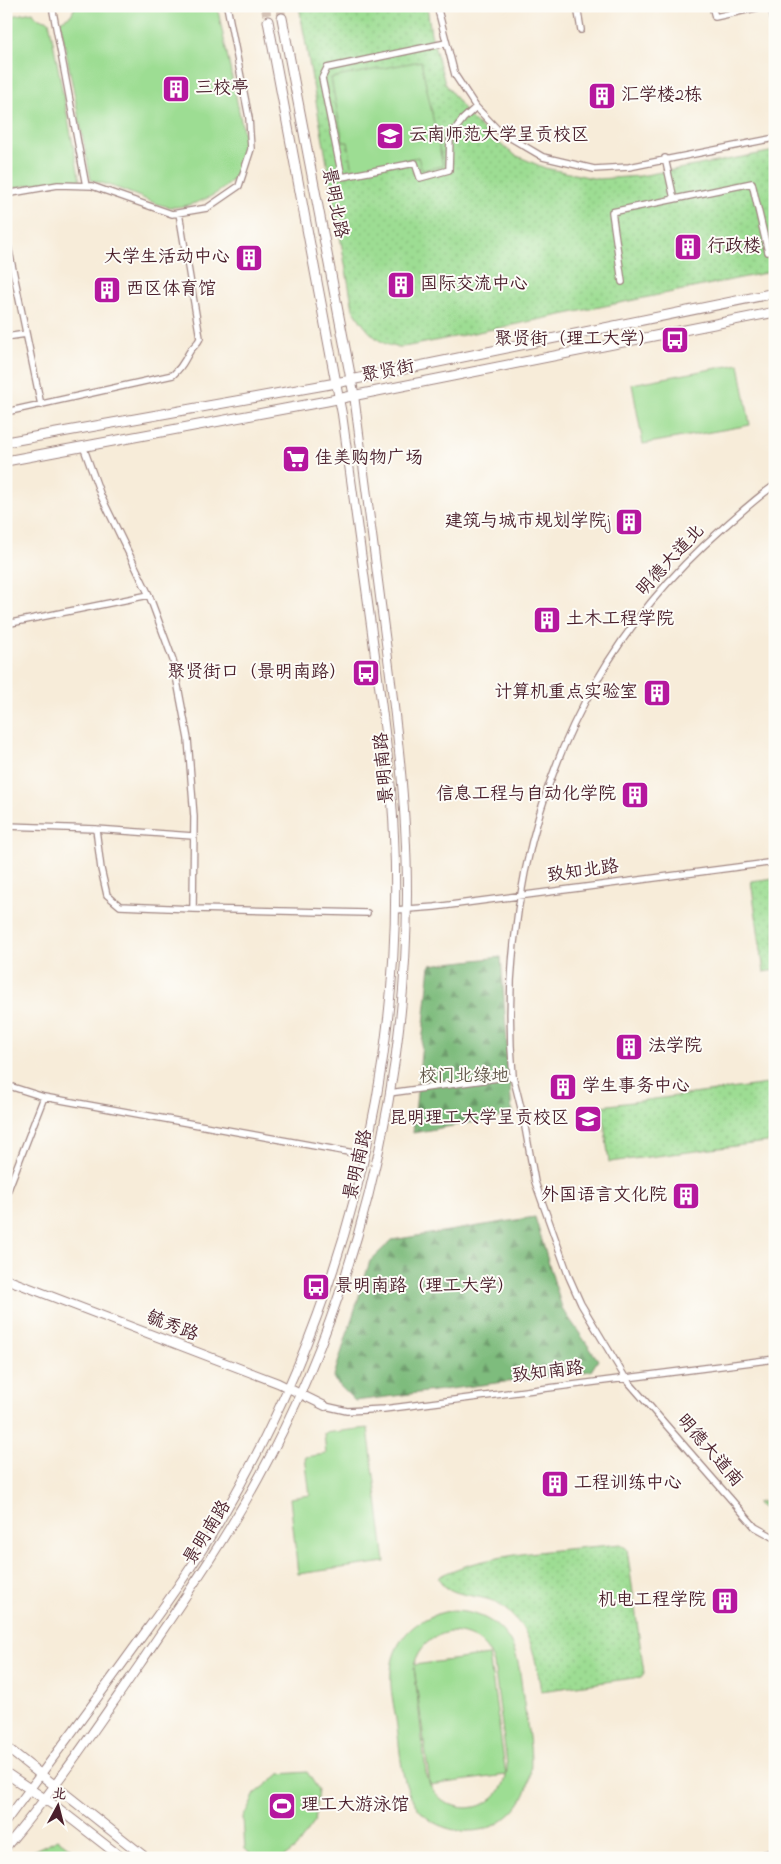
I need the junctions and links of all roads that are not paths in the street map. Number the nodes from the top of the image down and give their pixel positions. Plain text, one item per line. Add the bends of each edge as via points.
1 (52, 6) edge
2 (227, 6) edge
3 (438, 6) edge
4 (577, 6) edge
5 (712, 6) edge
6 (765, 6) edge
7 (771, 6) edge
8 (282, 18) tunnel mouth
9 (268, 21) tunnel mouth
10 (775, 25) edge
11 (581, 30) dead end
12 (446, 43) junction
13 (476, 107) junction
14 (775, 138) edge
15 (665, 158) junction
16 (86, 186) junction
17 (6, 194) edge
18 (674, 199) junction
19 (179, 213) junction
20 (6, 236) edge
21 (768, 252) dead end
22 (622, 282) dead end
23 (775, 293) edge
24 (775, 312) edge
25 (26, 334) junction
26 (6, 337) edge
27 (352, 380) junction
28 (336, 382) junction
29 (354, 395) junction
30 (339, 398) junction
31 (40, 405) junction
32 (6, 412) edge
33 (6, 442) edge
34 (83, 446) junction
35 (6, 461) edge
36 (775, 485) edge
37 (149, 596) junction
38 (6, 624) edge
39 (6, 826) edge
40 (96, 829) junction
41 (193, 836) junction
42 (775, 862) edge
43 (520, 896) junction
44 (193, 909) junction
45 (407, 909) junction
46 (395, 910) junction
47 (367, 913) dead end
48 (512, 1076) junction
49 (6, 1085) edge
50 (389, 1093) junction
51 (44, 1097) junction
52 (365, 1155) junction
53 (6, 1196) edge
54 (6, 1279) edge
55 (775, 1359) edge
56 (626, 1379) junction
57 (289, 1387) junction
58 (300, 1392) junction
59 (325, 1406) joint
60 (775, 1538) edge
61 (6, 1747) edge
62 (6, 1773) edge
63 (41, 1774) junction
64 (54, 1785) junction
65 (30, 1790) junction
66 (44, 1800) junction
67 (6, 1821) edge
68 (6, 1847) edge
69 (775, 1853) edge
70 (122, 1858) edge
71 (146, 1858) edge
72 (752, 1858) edge

1 - 16 street
2 - 19 street via 249,118 251,149 239,186 207,208
3 - 12 street
4 - 11 street
5 - 6 street via 715,17
7 - 10 street
8 - 27 main road, 景明北路
9 - 28 main road, 景明北路
12 - 13 street via 455,75
12 - 13 street via 327,68 322,78 342,177 415,164 420,178 449,170 450,136
13 - 15 street via 499,131 543,157 594,168 629,167
14 - 15 street
15 - 18 street
16 - 17 street via 58,186
16 - 19 street via 172,214
18 - 21 street via 752,183
18 - 22 street via 612,212
19 - 31 street via 200,338 182,367 174,375
20 - 25 street
23 - 27 main road, 聚贤街
24 - 29 main road, 聚贤街
25 - 26 street
25 - 31 street
27 - 28 main road, 聚贤街
27 - 29 main road, 景明北路
28 - 30 street, 景明南路
28 - 33 main road, 聚贤街
29 - 30 main road, 聚贤街
29 - 45 street, 景明南路 via 402,782
30 - 34 main road, 聚贤街
30 - 46 street, 景明南路 via 382,708 394,836
31 - 32 street
34 - 35 main road, 聚贤街
34 - 37 street via 101,496
36 - 43 street, 明德大道北 via 675,573 596,681 546,792
37 - 38 street
37 - 41 street via 173,660 180,695 188,739
39 - 40 street
40 - 41 street
40 - 44 street via 107,895 120,906
41 - 44 street
42 - 43 street, 致知北路
43 - 45 street, 致知北路
43 - 48 street, 明德大道北 via 511,972
44 - 47 street
45 - 46 street, 致知北路
45 - 50 street, 景明南路 via 402,997
46 - 52 street, 景明南路 via 390,997
48 - 50 street
48 - 56 street, 明德大道南 via 535,1182 569,1277
49 - 51 street
50 - 58 street, 景明南路 via 361,1224 311,1370
51 - 52 street
51 - 53 street
52 - 57 street, 景明南路 via 329,1286
54 - 57 street, 毓秀路
55 - 56 street, 致知南路
56 - 59 street, 致知南路 via 359,1411
56 - 60 street, 明德大道南 via 755,1527
57 - 58 street, 毓秀路
57 - 63 street, 景明南路 via 264,1443 216,1528 160,1612
58 - 59 street, 毓秀路
58 - 64 street, 景明南路 via 258,1479 226,1535
61 - 63 main road
62 - 65 main road
63 - 64 main road
63 - 65 street, 景明南路
64 - 66 street, 景明南路
64 - 71 main road
65 - 66 main road
65 - 67 street, 景明南路
66 - 68 street, 景明南路
66 - 70 main road
69 - 72 street

